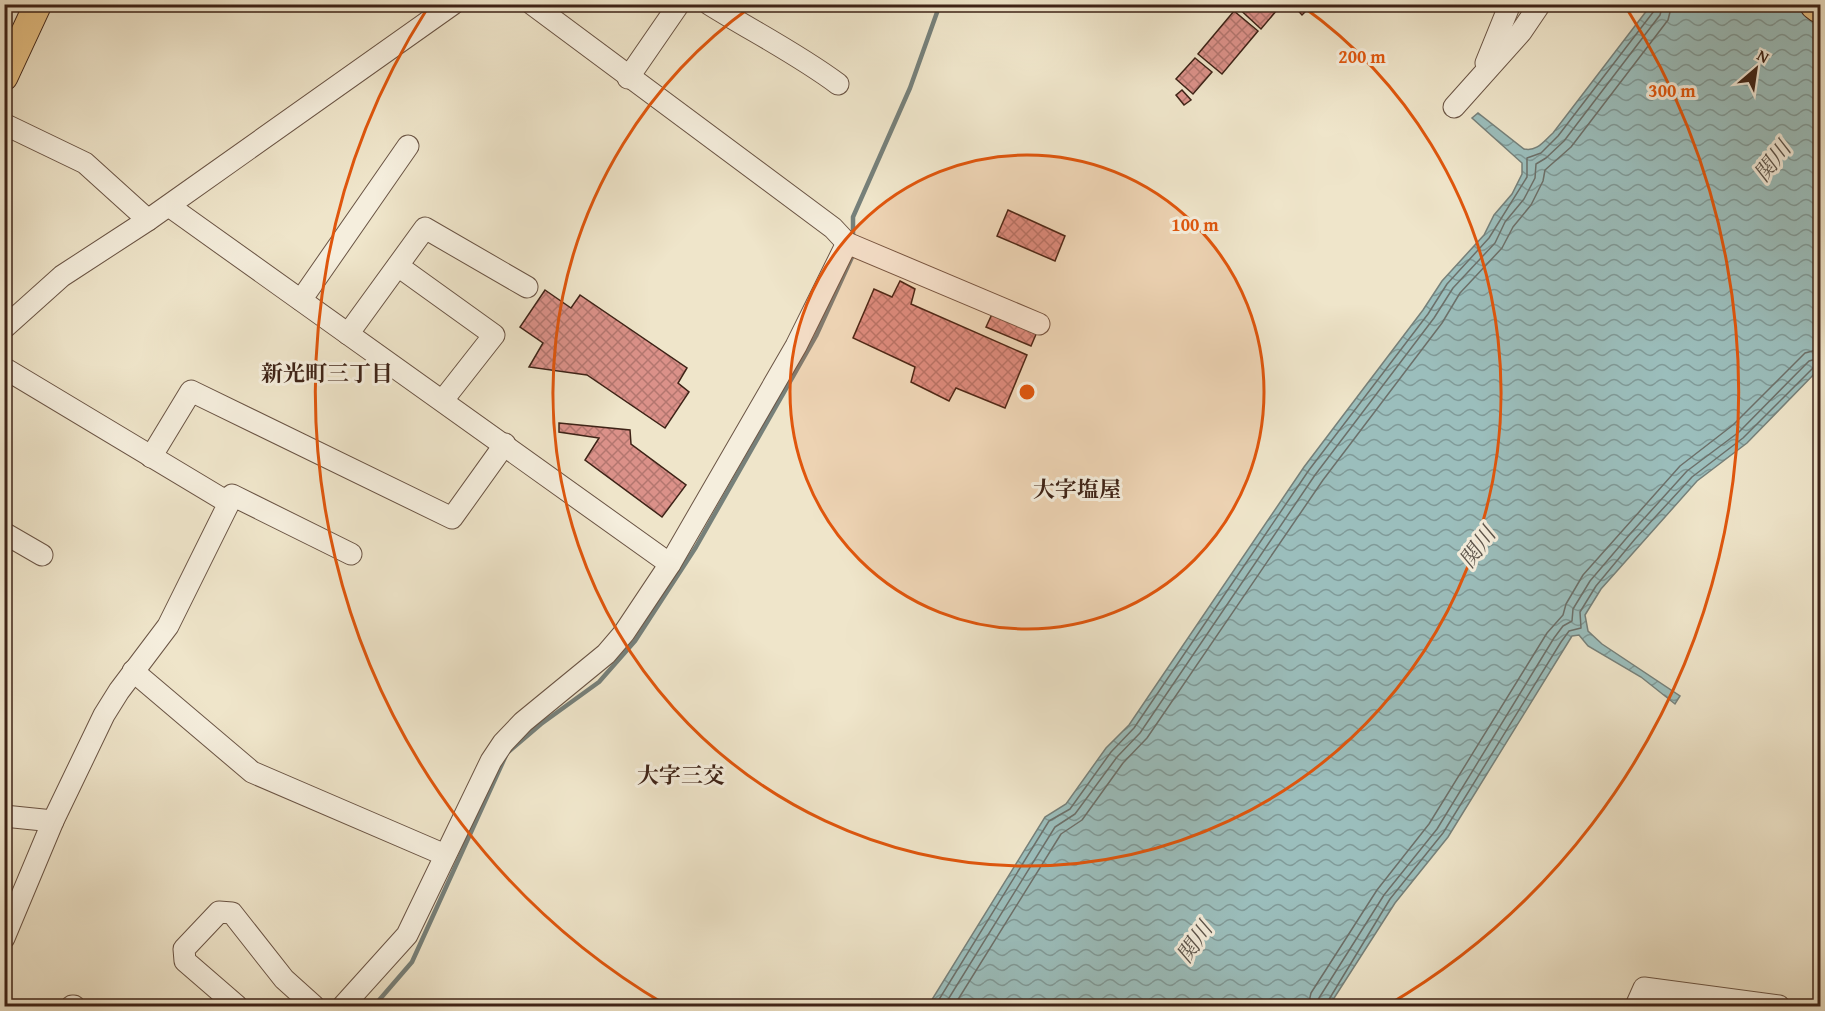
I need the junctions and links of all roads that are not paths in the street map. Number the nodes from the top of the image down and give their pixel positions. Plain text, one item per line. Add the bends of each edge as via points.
1 (38, 4) edge
2 (453, 4) edge
3 (532, 4) edge
4 (679, 4) edge
5 (709, 4) edge
6 (1510, 4) edge
7 (1540, 4) edge
8 (1816, 4) edge
9 (1821, 7) edge
10 (4, 77) edge
11 (628, 78) junction
12 (838, 84) dead end
13 (4, 124) edge
14 (408, 146) dead end
15 (169, 206) junction
16 (148, 220) junction
17 (847, 243) junction
18 (398, 266) junction
19 (527, 287) dead end
20 (301, 300) junction
21 (1039, 324) dead end
22 (4, 328) edge
23 (348, 334) junction
24 (4, 368) edge
25 (443, 400) junction
26 (505, 444) junction
27 (151, 457) junction
28 (229, 502) junction
29 (4, 533) edge
30 (351, 554) dead end
31 (42, 555) dead end
32 (670, 564) junction
33 (133, 671) junction
34 (4, 816) edge
35 (52, 821) junction
36 (445, 855) junction
37 (4, 938) edge
38 (237, 1006) edge
39 (314, 1006) edge
40 (343, 1006) edge
41 (1636, 1006) edge
42 (1779, 1006) edge

1 - 10 main road
2 - 15 street
3 - 11 street
4 - 11 street
5 - 12 street via 806,60
6 - 7 street via 1483,69 1454,107 1521,32
8 - 9 highway
11 - 17 street via 833,228
13 - 16 street via 86,163
14 - 20 street
15 - 16 street
15 - 20 street
16 - 22 street via 62,276
17 - 21 street
17 - 32 street via 796,346
18 - 19 street via 425,228
18 - 23 street
18 - 25 street via 494,335
20 - 23 street
23 - 25 street
24 - 27 street
25 - 26 street
26 - 27 street via 452,518 191,391
26 - 32 street
27 - 28 street
28 - 30 street via 232,495
28 - 33 street via 168,626
29 - 31 street
32 - 36 street via 606,654 503,743
33 - 35 street via 104,715
33 - 36 street via 252,772
34 - 35 street
35 - 37 street
36 - 40 street via 407,935
38 - 39 street via 185,961 184,949 219,912 231,913 284,979
41 - 42 street via 1644,988

